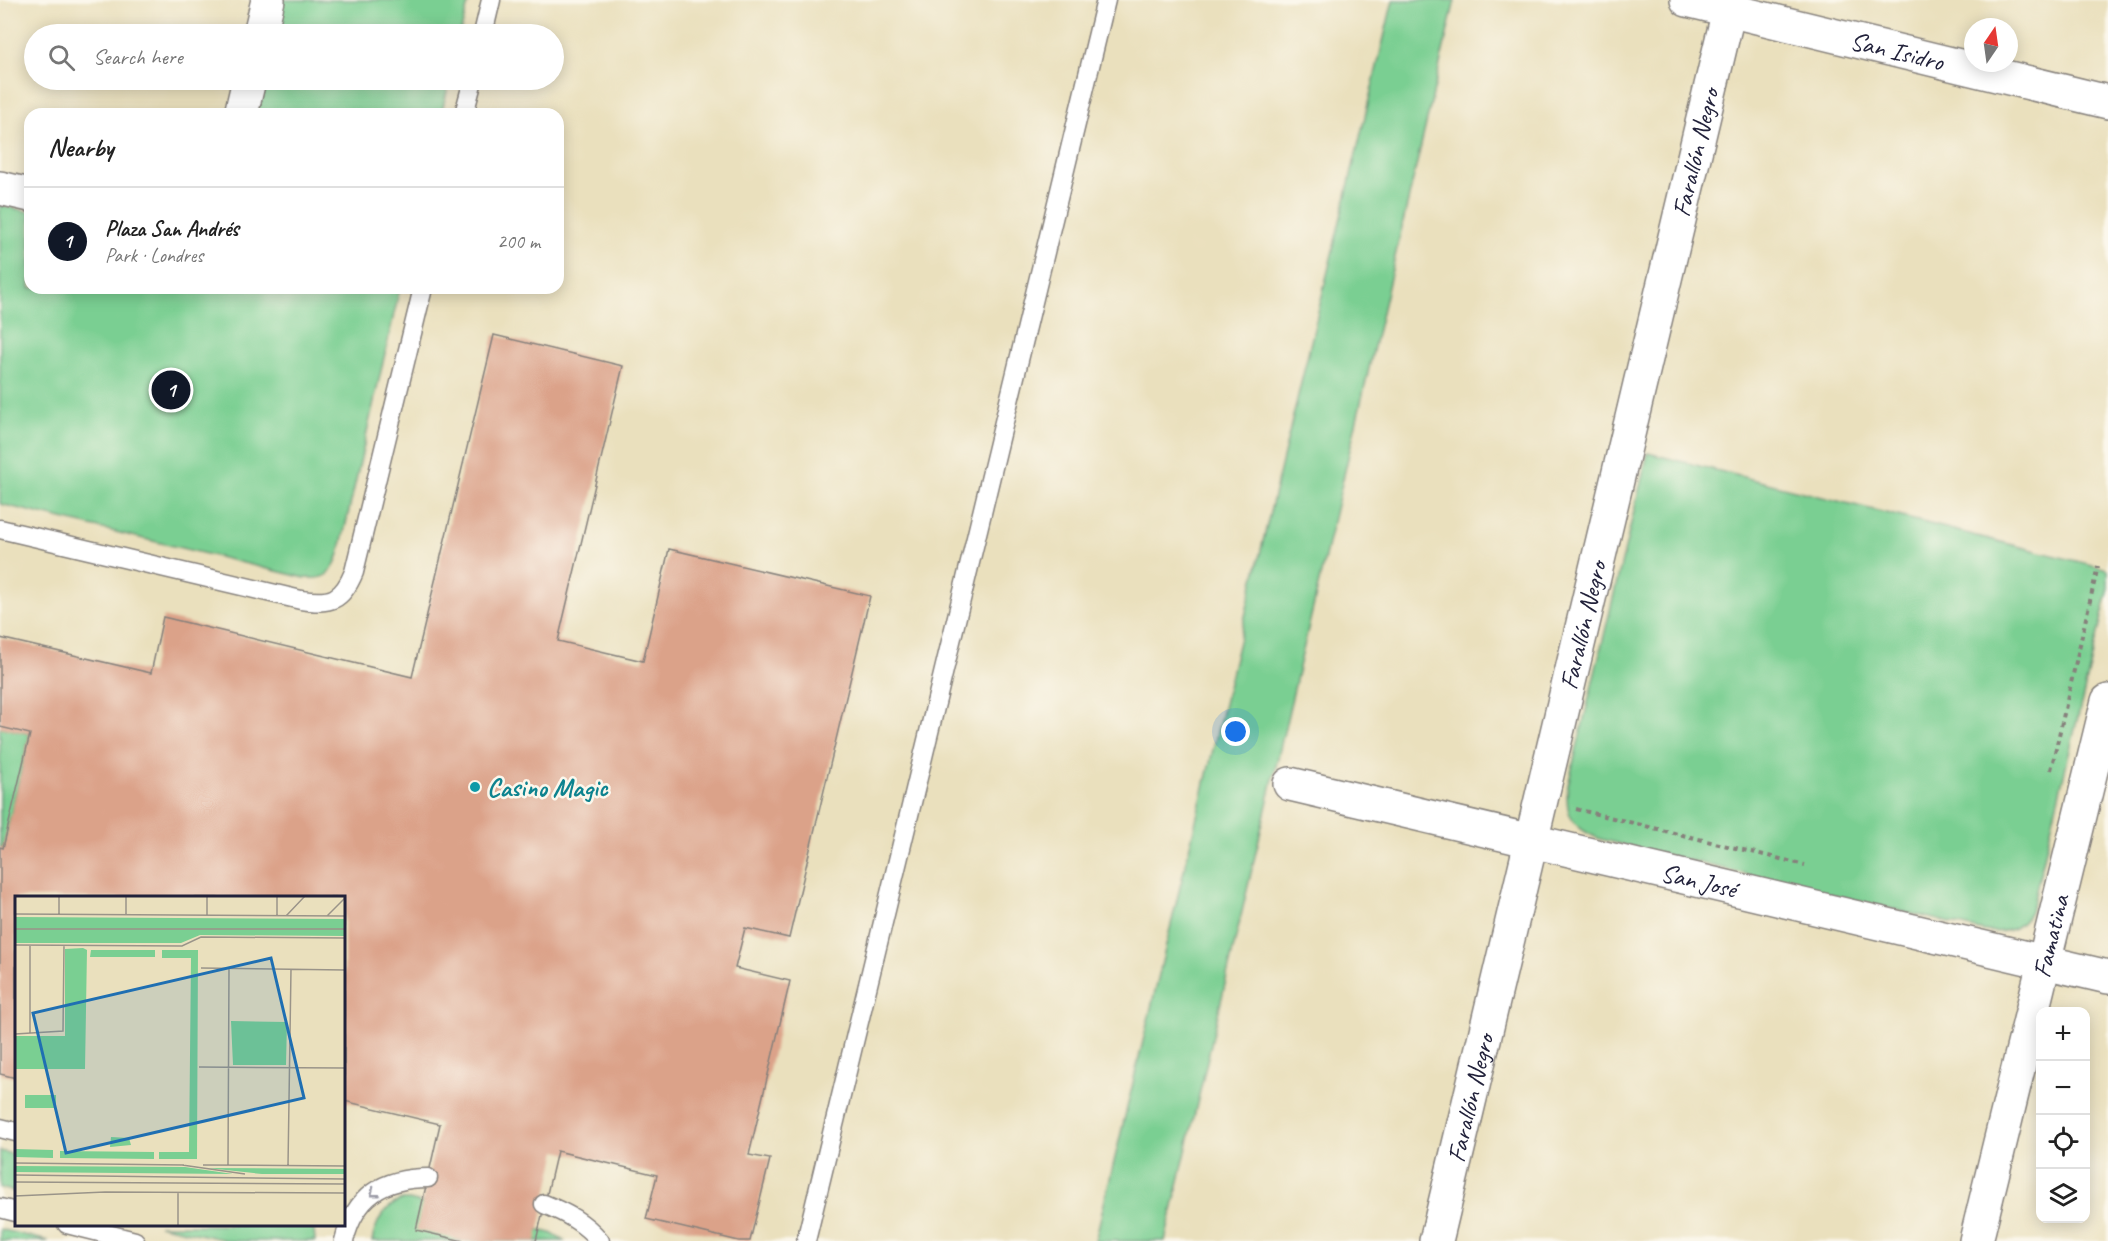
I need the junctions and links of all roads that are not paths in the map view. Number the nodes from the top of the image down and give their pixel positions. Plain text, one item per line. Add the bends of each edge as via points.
1 (268, 0) edge
2 (491, 0) edge
3 (1106, 0) edge
4 (1687, 0) edge
5 (1729, 10) junction
6 (262, 24) edge
7 (485, 24) edge
8 (247, 90) edge
9 (470, 90) edge
10 (2108, 102) edge
11 (242, 108) edge
12 (465, 108) edge
13 (0, 188) edge
14 (24, 194) edge
15 (422, 294) edge
16 (0, 529) edge
17 (2108, 701) edge
18 (1290, 784) dead end
19 (1531, 841) junction
20 (2044, 962) junction
21 (2108, 977) edge
22 (0, 1128) edge
23 (15, 1132) edge
24 (428, 1178) dead end
25 (544, 1204) dead end
26 (0, 1208) edge
27 (350, 1210) edge
28 (15, 1212) edge
29 (75, 1226) edge
30 (135, 1241) edge
31 (344, 1241) edge
32 (600, 1241) edge
33 (806, 1241) edge
34 (1436, 1241) edge
35 (1976, 1241) edge

1 - 6 street
2 - 7 lane
3 - 33 lane
4 - 5 street, San Isidro
5 - 10 street, San Isidro
5 - 19 street, Farallón Negro
8 - 11 street
9 - 12 lane
13 - 14 street
15 - 16 lane via 354,572 338,599 301,600
17 - 20 street, Famatina
18 - 19 street, San José
19 - 20 street, San José
19 - 34 street, Farallón Negro
20 - 21 street, San José
20 - 35 street, Famatina
22 - 23 lane
24 -> 27 lane via 389,1182
25 - 32 lane via 568,1214
26 - 28 lane
27 - 31 lane
29 - 30 lane

